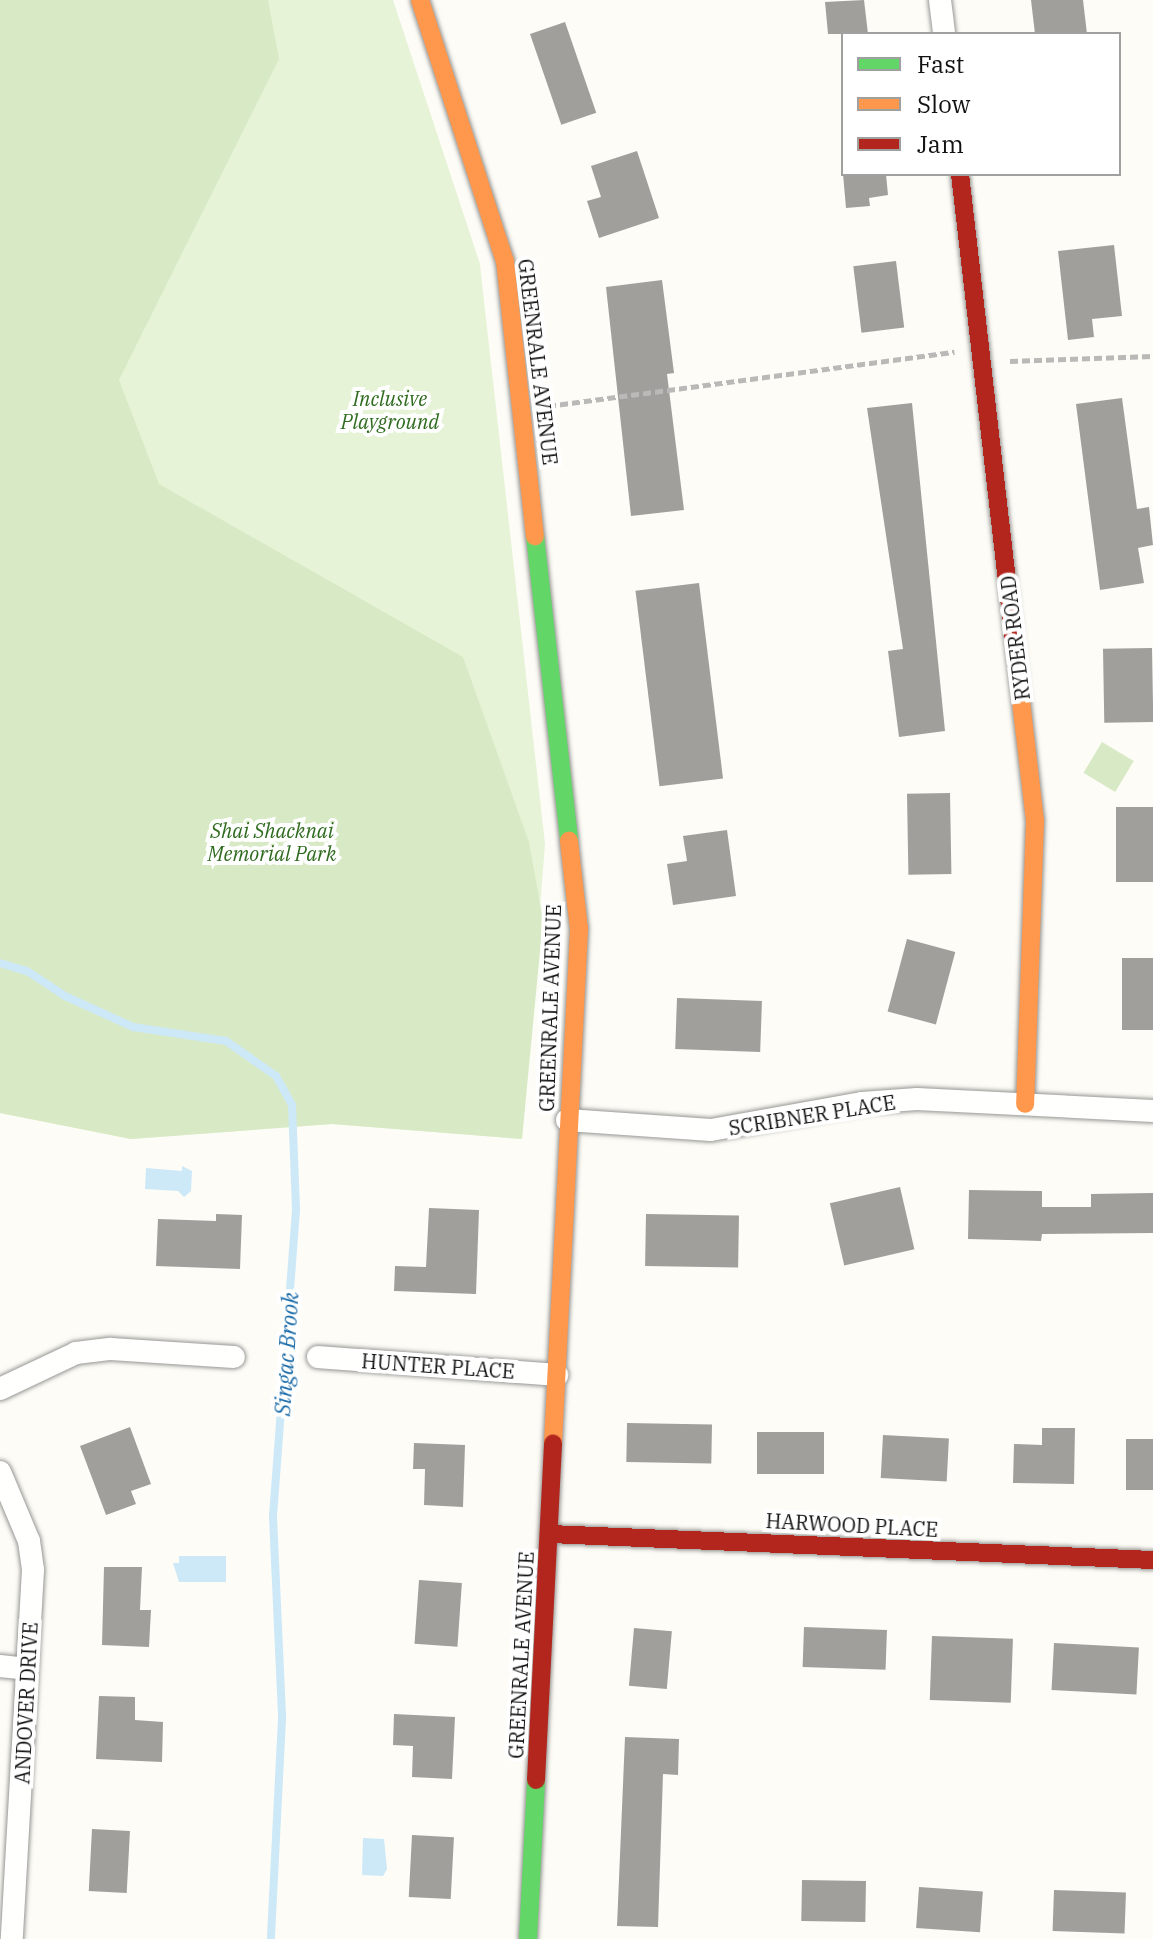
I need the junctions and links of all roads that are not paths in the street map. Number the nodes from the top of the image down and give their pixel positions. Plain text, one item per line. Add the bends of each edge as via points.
1 (420, 0) edge
2 (940, 0) edge
3 (944, 32) edge
4 (960, 176) edge
5 (1025, 1104) junction
6 (1153, 1111) edge
7 (567, 1120) junction
8 (234, 1357) dead end
9 (318, 1357) dead end
10 (557, 1375) junction
11 (0, 1389) edge
12 (0, 1472) edge
13 (550, 1534) junction
14 (1153, 1560) edge
15 (0, 1666) edge
16 (27, 1669) junction
17 (12, 1939) edge
18 (528, 1939) edge

1 - 7 street, GREENRALE AVENUE via 505,261 578,915
2 - 3 street
4 - 5 street, RYDER ROAD via 1035,821
5 - 6 street, SCRIBNER PLACE
5 - 7 street, SCRIBNER PLACE via 917,1099 862,1103 711,1130
7 - 10 street, GREENRALE AVENUE
8 - 11 street via 111,1349 76,1353
9 - 10 street, HUNTER PLACE
10 - 13 street, GREENRALE AVENUE
12 - 16 street, ANDOVER DRIVE via 29,1541 33,1570
13 - 14 street, HARWOOD PLACE
13 - 18 street, GREENRALE AVENUE
15 - 16 street
16 - 17 street, ANDOVER DRIVE

